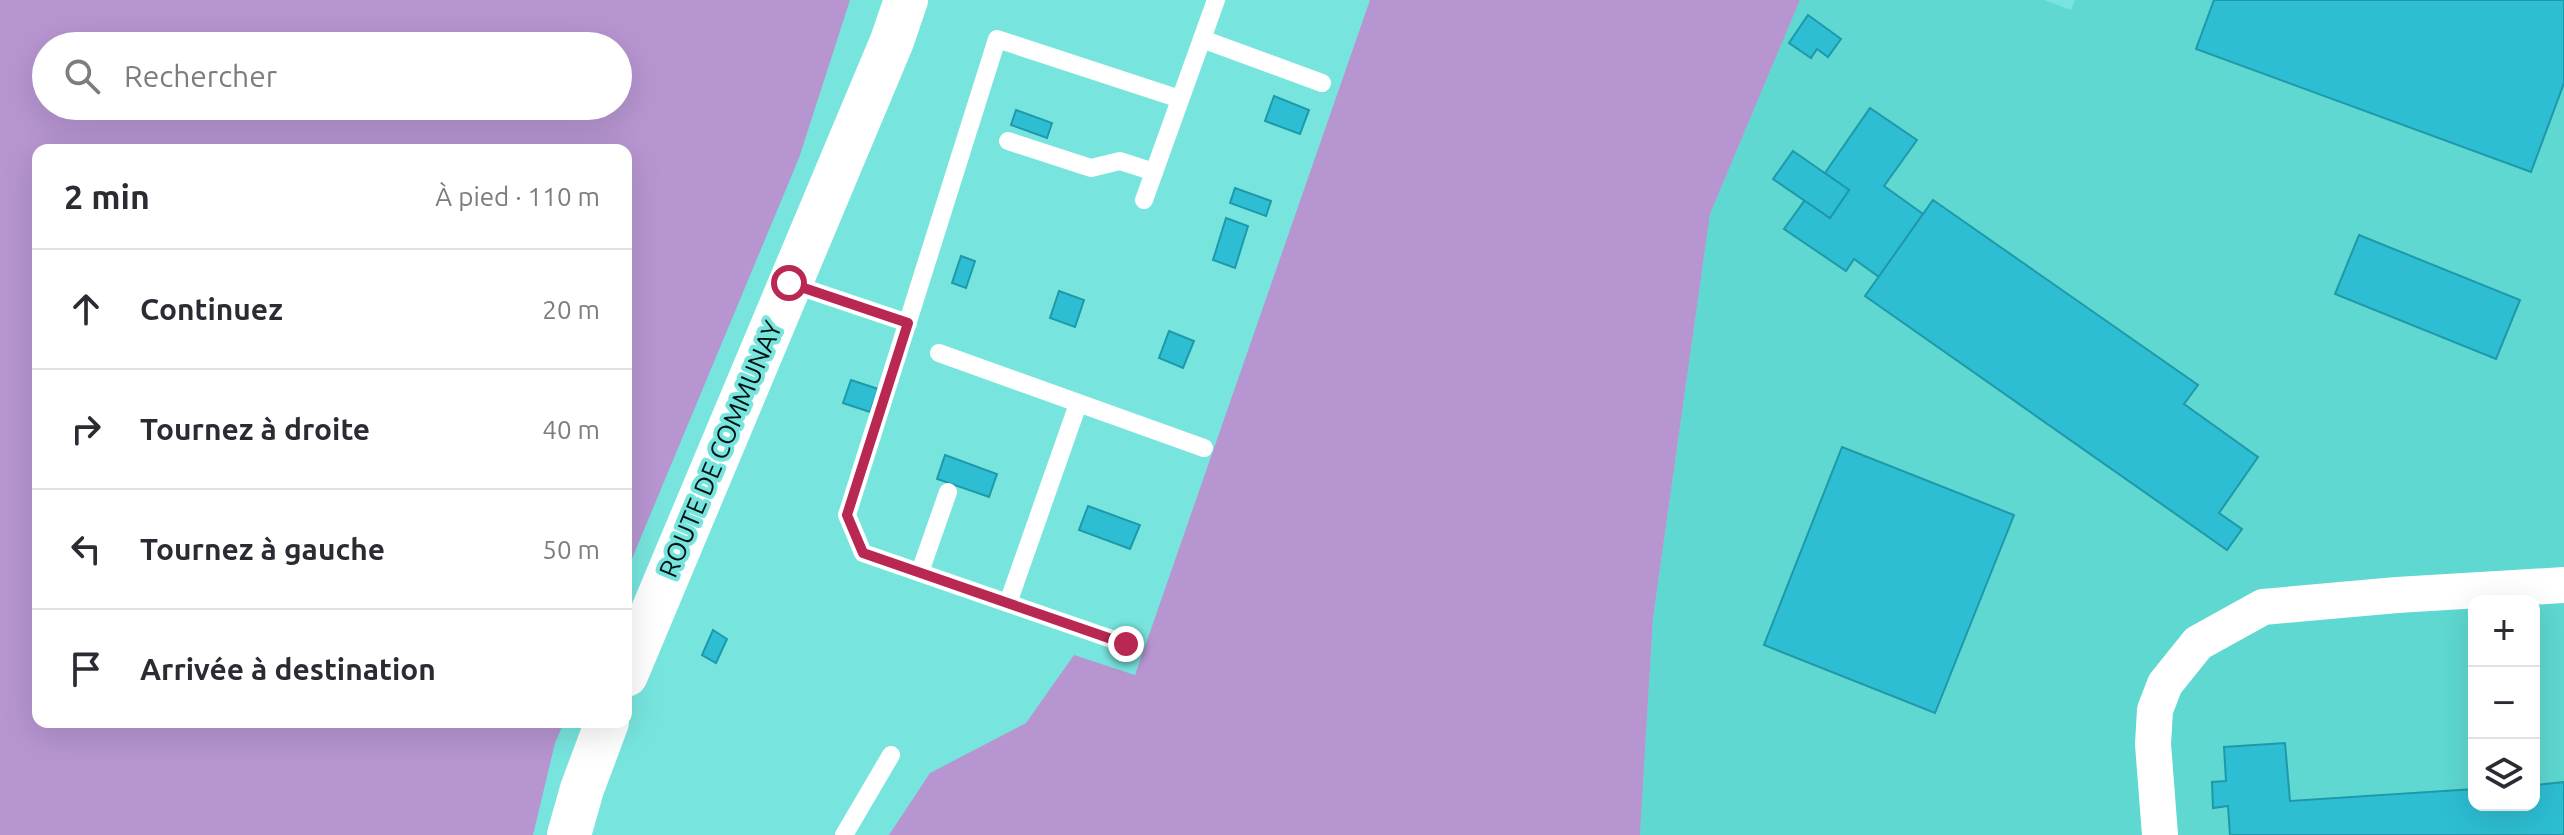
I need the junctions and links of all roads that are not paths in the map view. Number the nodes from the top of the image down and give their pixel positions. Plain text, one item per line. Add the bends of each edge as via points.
1 (906, 0) edge
2 (1216, 0) edge
3 (1202, 39) junction
4 (1322, 83) dead end
5 (1180, 99) junction
6 (1008, 141) dead end
7 (1154, 172) junction
8 (1144, 200) dead end
9 (789, 283) junction
10 (908, 323) junction
11 (939, 353) dead end
12 (1078, 404) junction
13 (1204, 448) dead end
14 (948, 492) dead end
15 (920, 572) junction
16 (2564, 585) edge
17 (1008, 603) junction
18 (1126, 644) dead end
19 (632, 661) edge
20 (605, 728) edge
21 (891, 755) dead end
22 (569, 835) edge
23 (844, 835) edge
24 (2160, 835) edge

1 - 9 street, ROUTE DE COMMUNAY
2 - 3 lane
3 - 4 lane
3 - 5 lane
5 - 7 lane
5 - 10 lane via 997,39
6 - 7 lane via 1091,168 1120,161
7 - 8 lane
9 - 10 lane
9 - 19 street, ROUTE DE COMMUNAY
10 - 15 lane via 847,515 863,553
11 - 12 lane
12 - 13 lane
12 - 17 lane
14 - 15 lane
15 - 17 lane
16 - 24 street via 2263,607 2198,643 2165,684 2155,710
17 - 18 lane
20 - 22 street
21 - 23 lane

